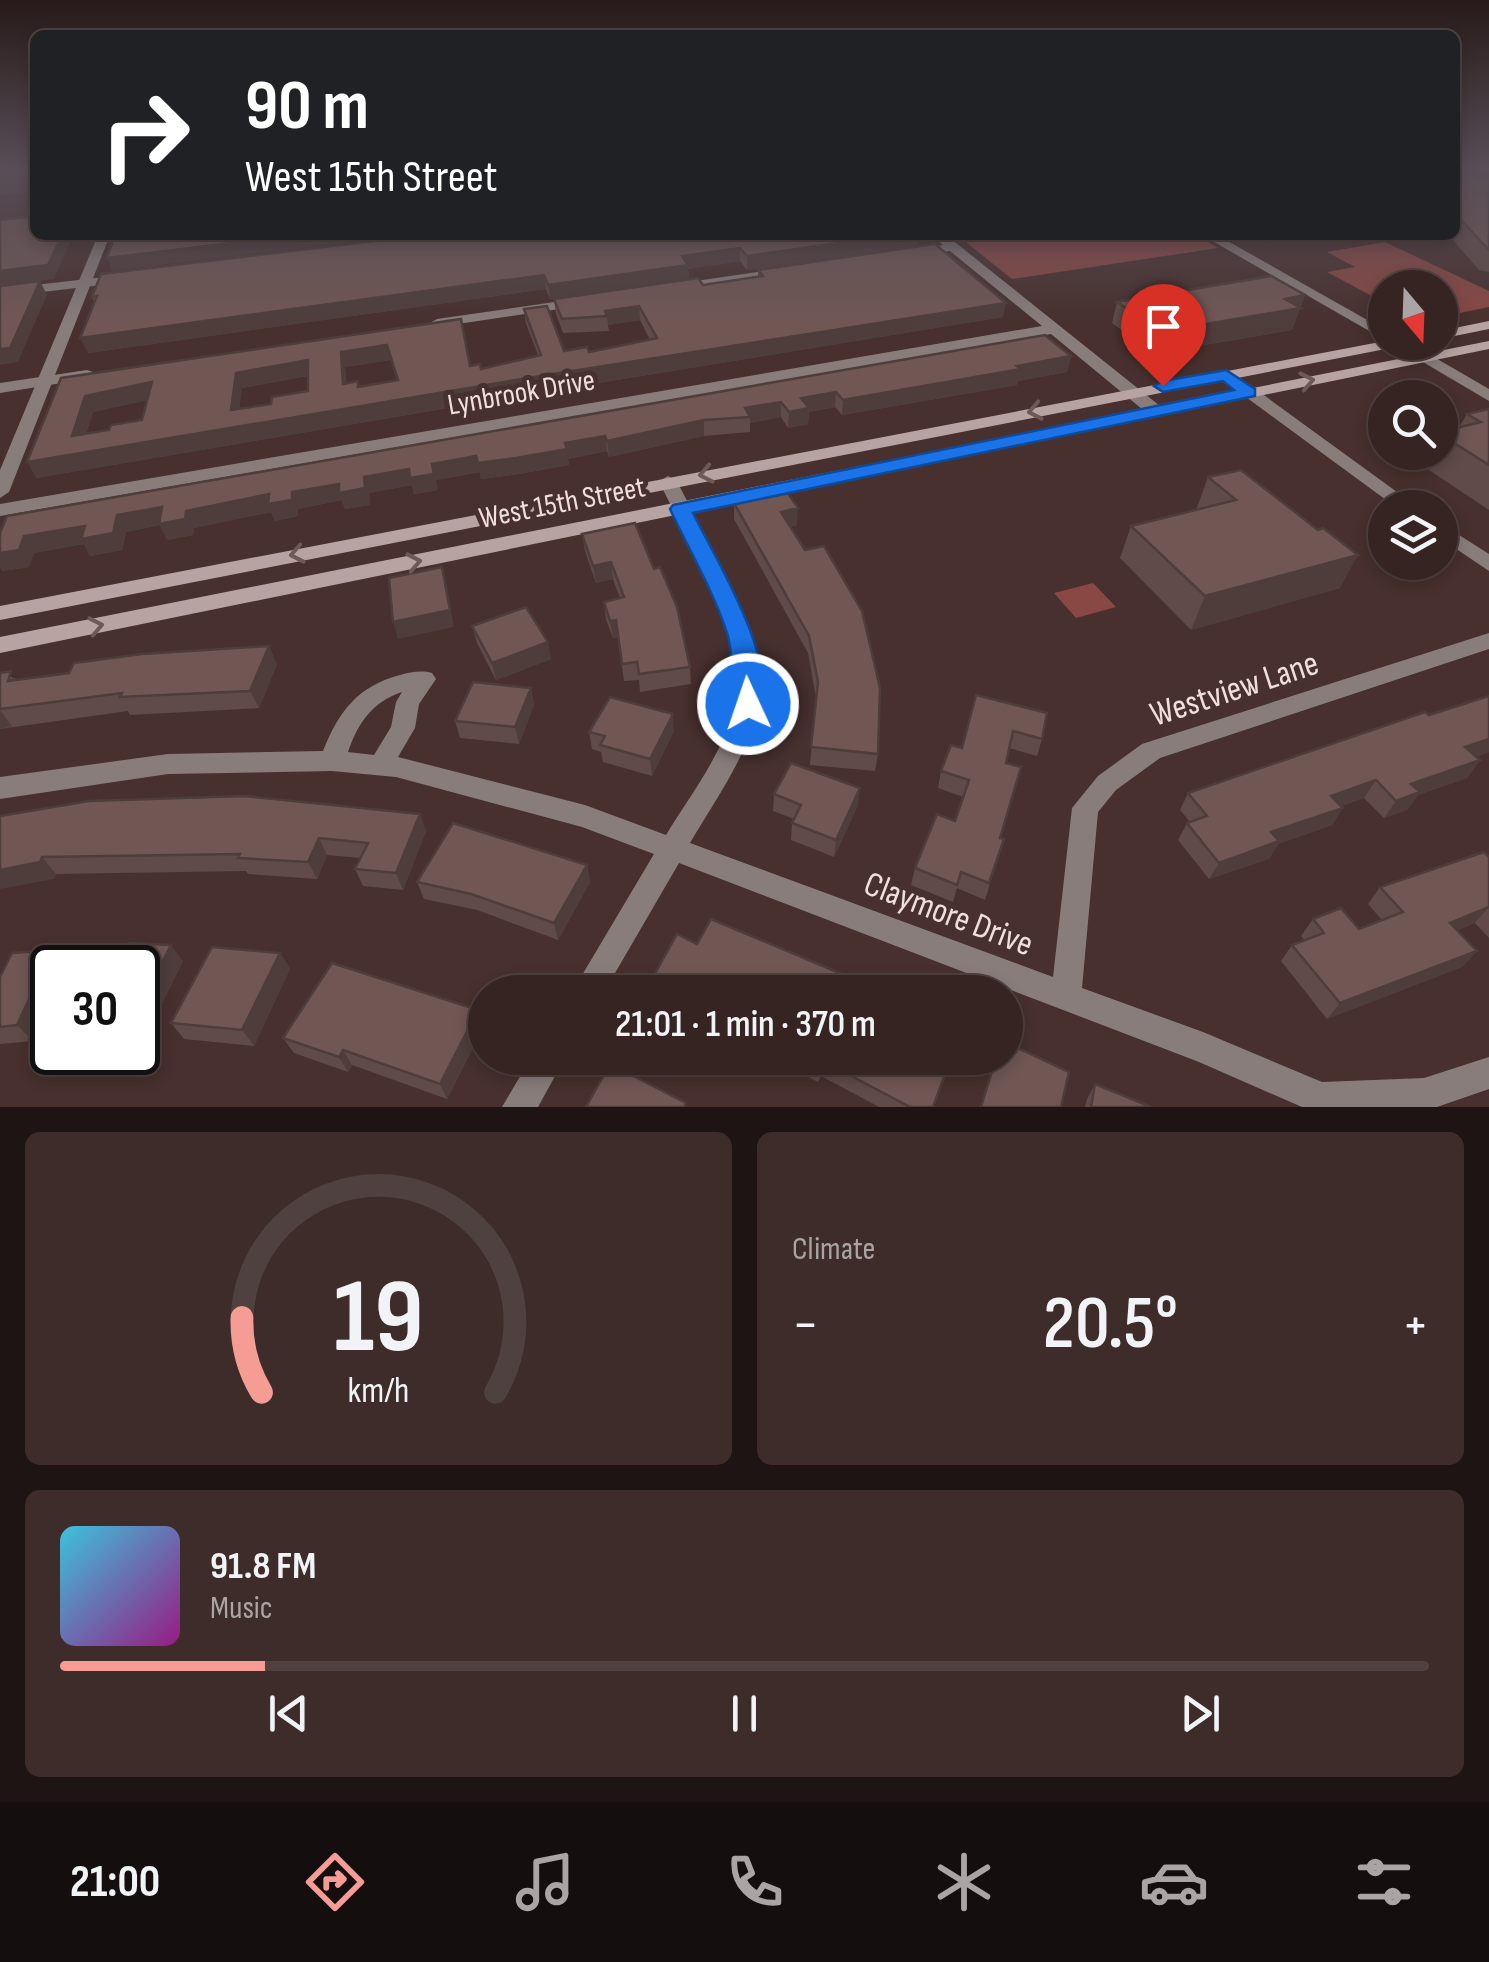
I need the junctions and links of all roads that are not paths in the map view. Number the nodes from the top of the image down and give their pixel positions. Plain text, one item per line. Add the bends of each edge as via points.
1 (102, 240) edge
2 (944, 240) edge
3 (1217, 240) edge
4 (953, 247) junction
5 (894, 256) edge
6 (795, 270) edge
7 (141, 276) edge
8 (83, 284) junction
9 (657, 291) edge
10 (0, 294) edge
11 (597, 300) edge
12 (1489, 325) edge
13 (420, 326) edge
14 (1368, 326) edge
15 (1052, 329) junction
16 (1458, 331) edge
17 (1489, 345) edge
18 (1368, 349) edge
19 (1458, 351) edge
20 (1413, 360) edge
21 (1426, 360) edge
22 (103, 373) edge
23 (1226, 375) junction
24 (44, 382) junction
25 (0, 388) edge
26 (1131, 392) junction
27 (1249, 392) junction
28 (1489, 396) edge
29 (1154, 410) junction
30 (668, 481) junction
31 (1385, 490) edge
32 (0, 492) edge
33 (680, 509) junction
34 (0, 510) edge
35 (1458, 542) edge
36 (1489, 564) edge
37 (0, 613) edge
38 (1489, 641) edge
39 (0, 644) edge
40 (332, 761) junction
41 (381, 766) junction
42 (0, 788) edge
43 (672, 848) junction
44 (597, 975) edge
45 (1066, 997) junction
46 (1489, 1073) edge
47 (539, 1075) edge
48 (520, 1107) edge

1 - 8 street
2 - 4 street
3 - 14 street
4 - 5 street
4 - 15 street
6 - 9 street
7 - 8 street
8 - 10 street
8 - 24 street
11 - 13 street
12 - 16 main road
15 - 26 street
15 - 34 street, Lynbrook Drive
17 - 19 main road, West 15th Street
18 - 23 main road, West 15th Street
27 -> 20 main road, West 15th Street
21 - 28 street
22 - 24 street
23 - 26 main road, West 15th Street
23 - 27 street
24 - 25 street
24 - 32 street
26 - 29 street
26 -> 30 main road, West 15th Street
27 - 29 main road, West 15th Street
27 - 31 street
29 - 33 main road, West 15th Street
30 - 33 street
30 -> 37 main road, West 15th Street
39 -> 33 main road, West 15th Street
33 - 43 street via 740,632 748,704 728,756
35 - 36 street
38 - 45 street, Westview Lane via 1151,751 1120,771 1085,808
40 - 41 street, Claymore Drive
40 - 41 street via 346,722 375,691 424,678
40 - 42 street, Claymore Drive via 168,764
41 - 43 street, Claymore Drive via 537,801
43 - 44 street
43 - 45 street, Claymore Drive
45 - 46 street, Claymore Drive via 1322,1099 1424,1095
47 - 48 street

